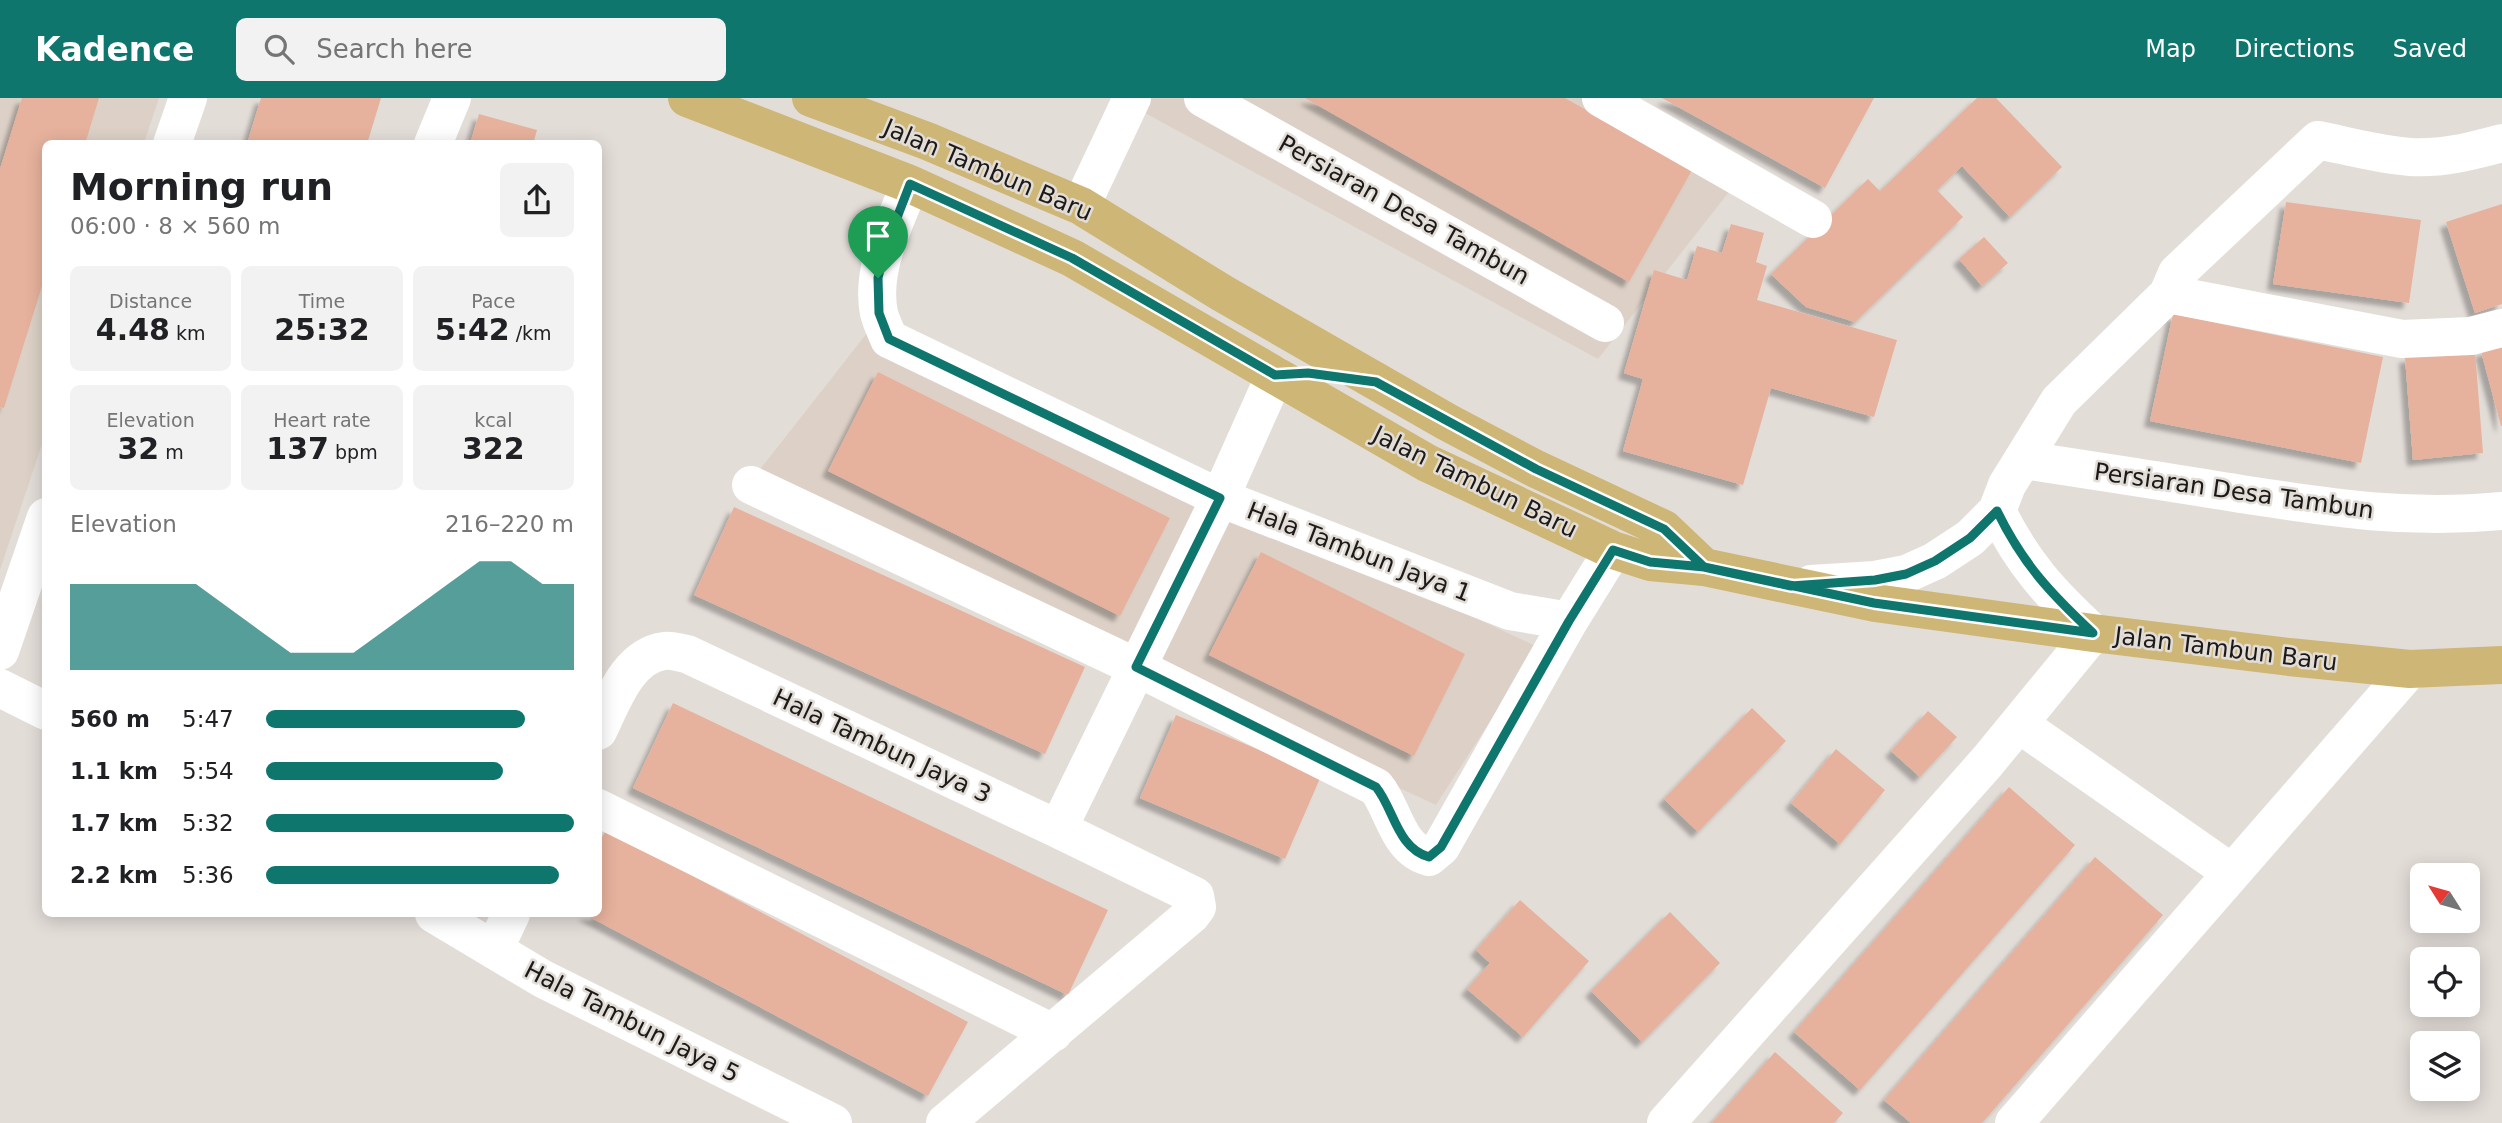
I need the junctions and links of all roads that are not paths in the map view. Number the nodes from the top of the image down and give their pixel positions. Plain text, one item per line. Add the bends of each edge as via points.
1 (188, 98) edge
2 (452, 98) edge
3 (687, 98) edge
4 (811, 98) edge
5 (1132, 98) edge
6 (1203, 98) edge
7 (1601, 98) edge
8 (173, 140) edge
9 (435, 140) edge
10 (2502, 143) edge
11 (910, 184) junction
12 (1081, 206) junction
13 (1813, 219) dead end
14 (997, 222) junction
15 (1222, 293) junction
16 (2168, 293) junction
17 (1605, 323) dead end
18 (2502, 328) edge
19 (1275, 375) junction
20 (1376, 382) junction
21 (2024, 460) junction
22 (751, 485) dead end
23 (1220, 498) junction
24 (1997, 511) junction
25 (2502, 511) edge
26 (42, 529) edge
27 (1613, 550) junction
28 (1704, 567) junction
29 (1791, 586) junction
30 (1569, 621) junction
31 (2093, 633) junction
32 (0, 651) edge
33 (2502, 666) edge
34 (1136, 667) junction
35 (2410, 669) junction
36 (0, 688) edge
37 (42, 709) edge
38 (602, 723) edge
39 (2019, 724) junction
40 (602, 809) edge
41 (1058, 829) junction
42 (2232, 873) junction
43 (440, 917) edge
44 (510, 917) edge
45 (494, 950) junction
46 (1053, 1033) junction
47 (833, 1123) edge
48 (945, 1123) edge
49 (1666, 1123) edge
50 (2014, 1123) edge

1 - 8 street
2 - 9 street
3 - 11 main road, Jalan Tambun Baru
4 - 12 main road, Jalan Tambun Baru
5 - 12 street
6 - 17 street, Persiaran Desa Tambun
7 - 13 street
10 - 16 street via 2436,157 2409,157 2318,140 2177,273
11 - 14 main road, Jalan Tambun Baru
11 - 23 street, Hala Tambun Jaya 1 via 878,278 879,313 889,339
12 - 14 main road via 1029,220
12 - 15 main road, Jalan Tambun Baru
14 - 19 main road, Jalan Tambun Baru via 1072,258
15 - 19 main road
15 - 20 main road, Jalan Tambun Baru
16 - 18 street via 2402,339 2471,336
16 - 21 street via 2059,401
19 - 20 main road via 1308,373
19 - 23 street
19 - 27 main road, Jalan Tambun Baru via 1427,463
20 - 28 main road, Jalan Tambun Baru via 1536,469 1664,529
21 - 24 street
21 - 25 street, Persiaran Desa Tambun via 2400,515
22 - 34 street
23 - 30 street, Hala Tambun Jaya 1 via 1510,611
23 - 34 street
24 - 29 street via 1970,538 1906,574
24 - 31 street via 2032,571
26 - 32 street
27 - 28 main road, Jalan Tambun Baru via 1650,562
27 - 30 street
28 - 29 main road, Jalan Tambun Baru
29 - 31 main road, Jalan Tambun Baru via 1874,603
30 - 34 street via 1441,847 1429,857 1408,845 1376,787
31 - 35 main road, Jalan Tambun Baru
31 - 39 street
33 - 35 main road, Jalan Tambun Baru
34 - 41 street
35 - 42 street
36 - 37 street
38 - 41 street, Hala Tambun Jaya 3 via 632,670 665,650 687,654
39 - 42 street
39 - 49 street
40 - 46 street
41 - 46 street, Hala Tambun Jaya 3 via 1195,896 1197,906
42 - 50 street
43 - 45 street, Hala Tambun Jaya 5
44 - 45 street
45 - 47 street, Hala Tambun Jaya 5 via 543,979
46 - 48 street

